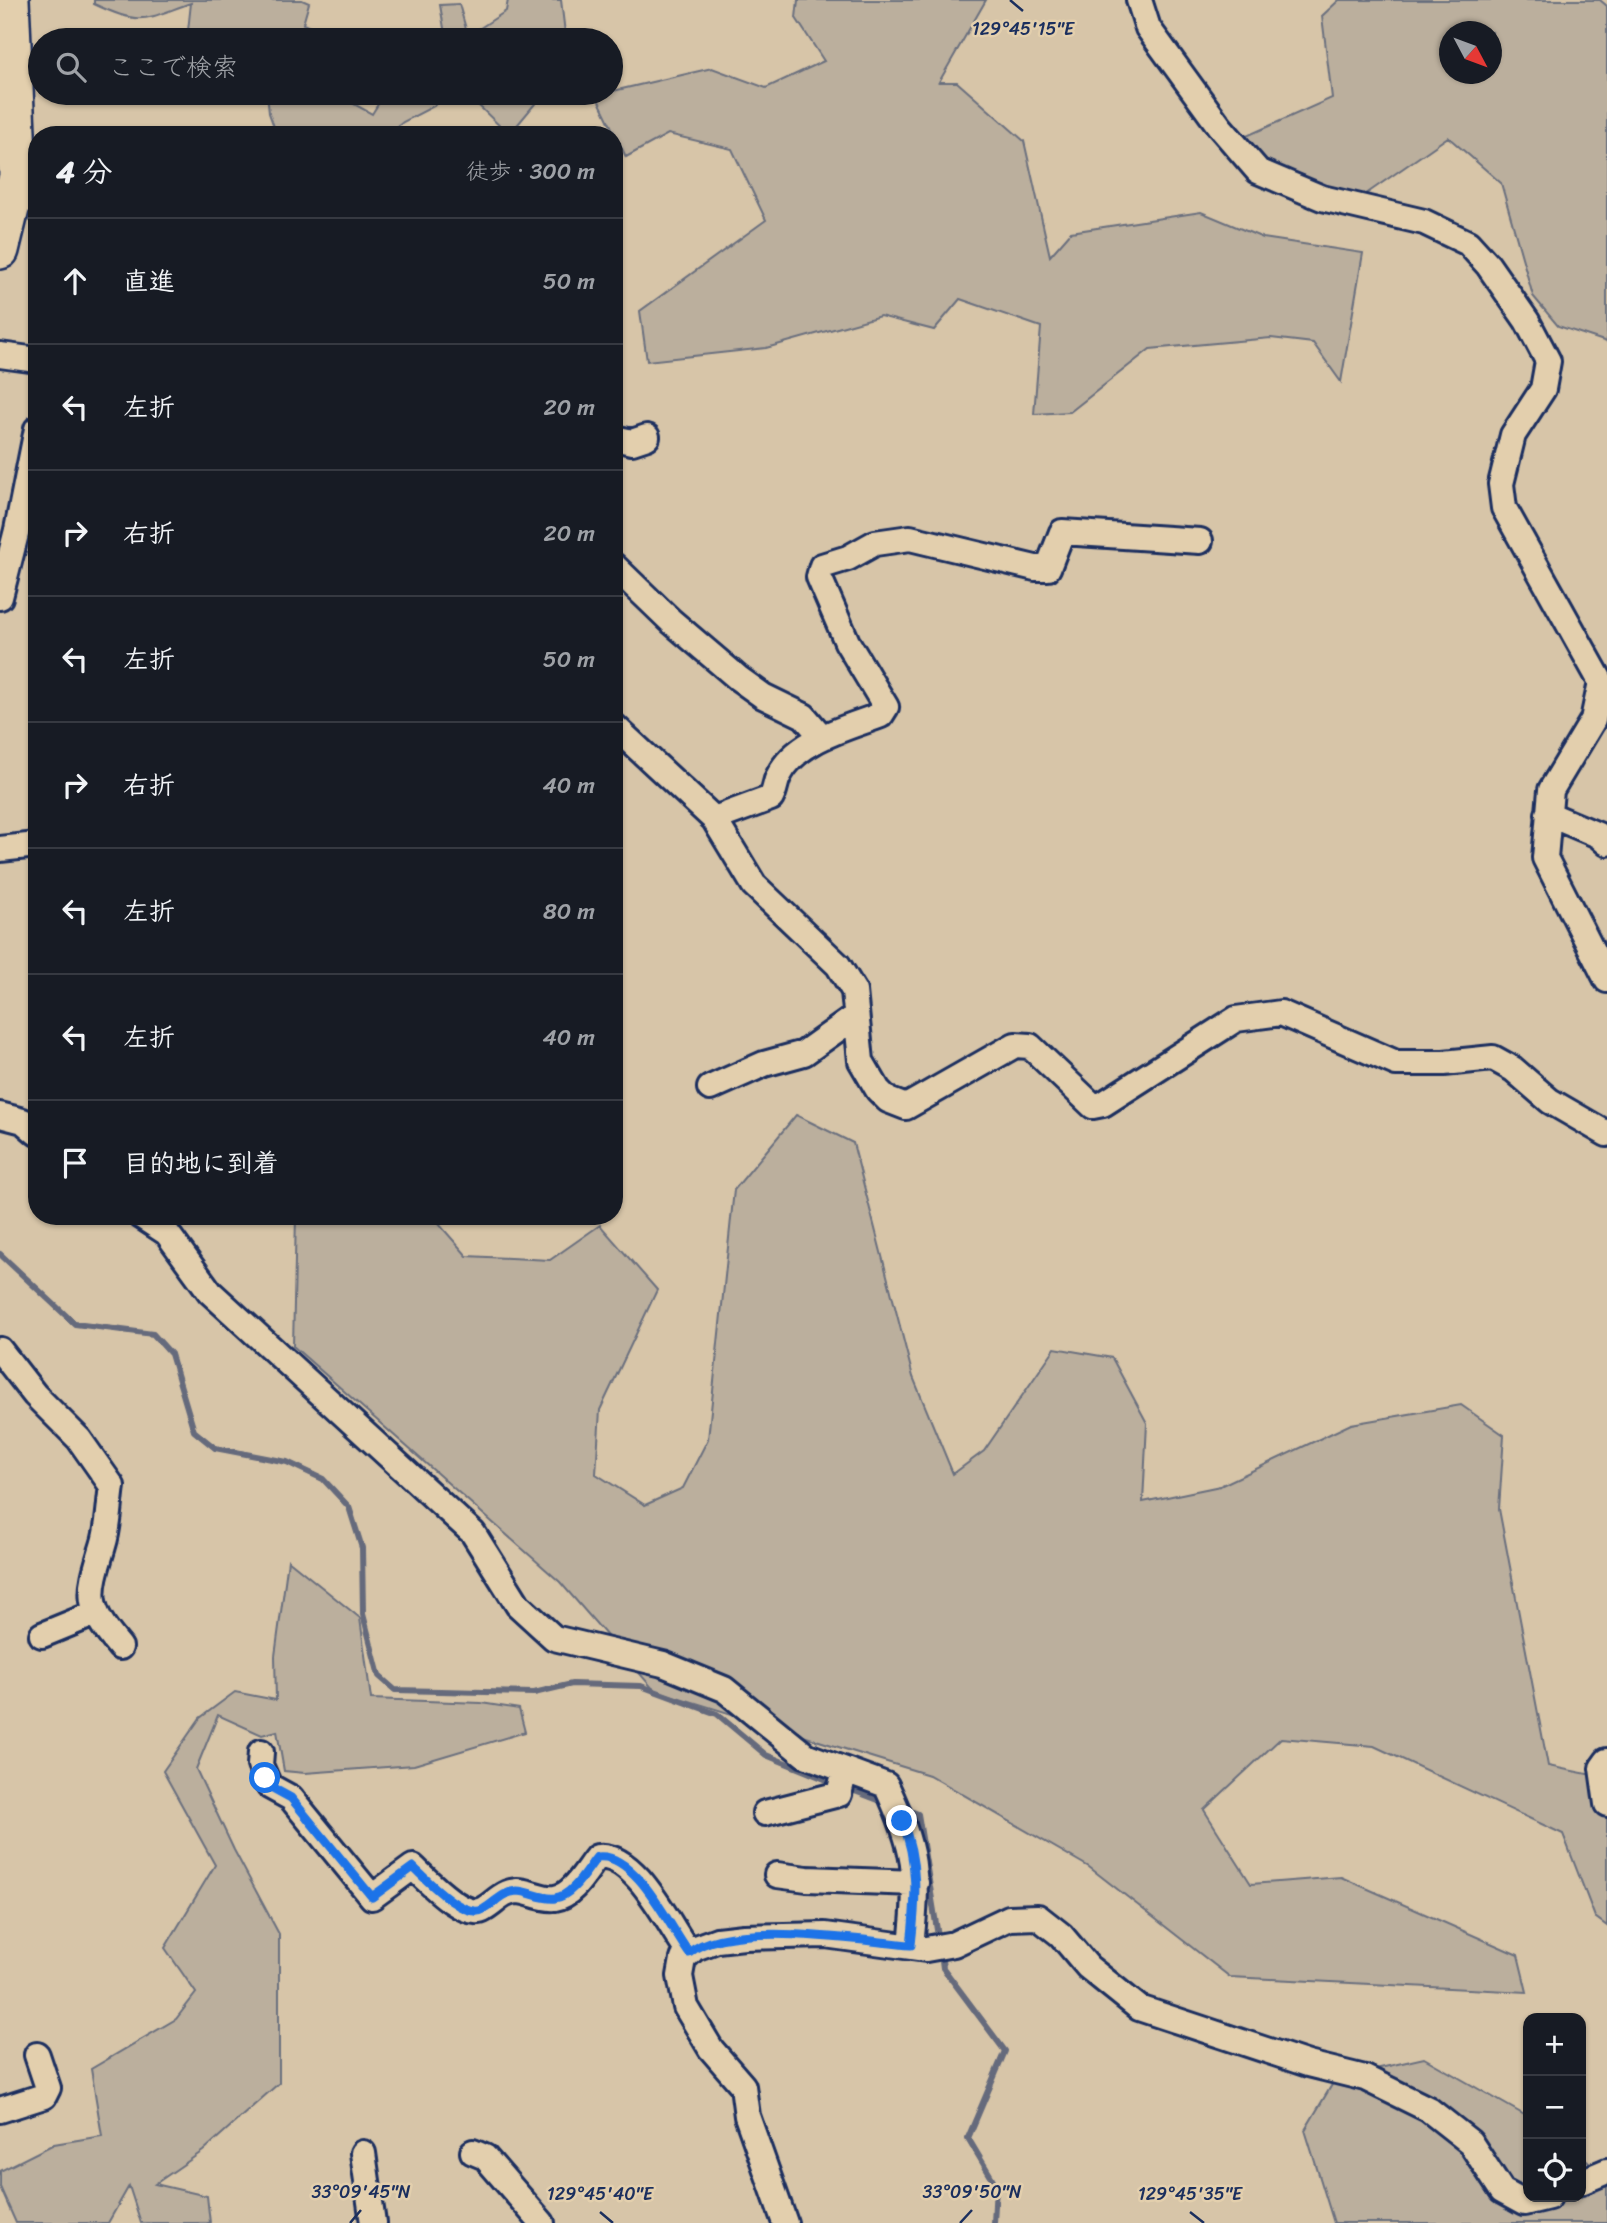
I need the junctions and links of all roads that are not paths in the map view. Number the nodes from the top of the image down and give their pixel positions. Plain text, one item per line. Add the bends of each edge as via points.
1 (10, 0) edge
2 (1139, 0) edge
3 (18, 166) edge
4 (0, 250) edge
5 (0, 355) edge
6 (28, 359) edge
7 (647, 437) dead end
8 (623, 440) edge
9 (28, 474) edge
10 (1200, 541) dead end
11 (623, 575) edge
12 (0, 597) edge
13 (623, 734) edge
14 (822, 737) junction
15 (1548, 814) junction
16 (714, 819) junction
17 (1607, 843) edge
18 (28, 846) edge
19 (0, 849) edge
20 (1607, 980) edge
21 (856, 1016) junction
22 (710, 1088) dead end
23 (0, 1115) edge
24 (28, 1125) edge
25 (1607, 1134) edge
26 (155, 1225) edge
27 (0, 1350) edge
28 (96, 1613) junction
29 (42, 1635) dead end
30 (120, 1647) dead end
31 (261, 1752) dead end
32 (1607, 1761) edge
33 (843, 1779) junction
34 (1607, 1804) edge
35 (765, 1813) dead end
36 (777, 1875) dead end
37 (916, 1883) junction
38 (918, 1947) junction
39 (689, 1953) junction
40 (37, 2055) dead end
41 (0, 2110) edge
42 (473, 2152) dead end
43 (363, 2153) dead end
44 (1607, 2171) edge
45 (1586, 2180) edge
46 (1528, 2202) edge
47 (373, 2223) edge
48 (542, 2223) edge
49 (785, 2223) edge

1 - 3 highway
2 - 15 street via 1155,38 1258,171 1322,198 1424,222 1468,243 1527,321 1548,361 1543,389 1513,435 1501,484 1504,508 1601,682 1593,720 1551,790
3 - 4 highway
5 - 6 street
7 - 8 street
9 - 12 street
10 - 14 street via 1062,532 1048,568 1035,568 910,538 875,543 822,566 819,578 847,642 886,707 881,715
11 - 14 street via 738,678 804,716
13 - 16 street
14 - 16 street via 791,759 771,797
15 - 17 street
15 - 20 street via 1545,858
16 - 21 street via 754,885 838,965 854,991
18 - 19 street
21 - 22 street via 804,1053 764,1064
21 - 25 street via 861,1060 878,1090 906,1107 1015,1045 1030,1046 1093,1106 1103,1104 1236,1019 1281,1013 1396,1063 1493,1058 1550,1101
23 - 24 street
26 - 33 street via 167,1233 209,1292 473,1533 518,1605 554,1638 663,1664 724,1689 805,1755
27 - 28 street via 35,1395 79,1439 112,1486 104,1544 92,1575
28 - 29 street
28 - 30 street
31 - 39 street via 260,1765 269,1786 291,1798 372,1897 413,1867 461,1908 482,1911 502,1894 519,1891 555,1898 568,1892 597,1857 608,1855 624,1862 641,1881
32 - 34 street via 1602,1768
33 - 35 street
33 - 37 street via 886,1785 912,1844
36 - 37 street
37 - 38 street
38 - 39 street via 825,1935 744,1937 717,1940
38 - 46 street via 954,1944 1009,1918 1038,1917 1061,1935 1088,1968 1139,2008 1365,2078 1428,2109 1469,2142 1502,2191
39 - 49 street via 680,1976 686,2007 710,2049 743,2086 747,2116
40 - 41 street via 48,2088 44,2096
42 - 48 street via 485,2157
43 - 47 street
44 - 45 street

